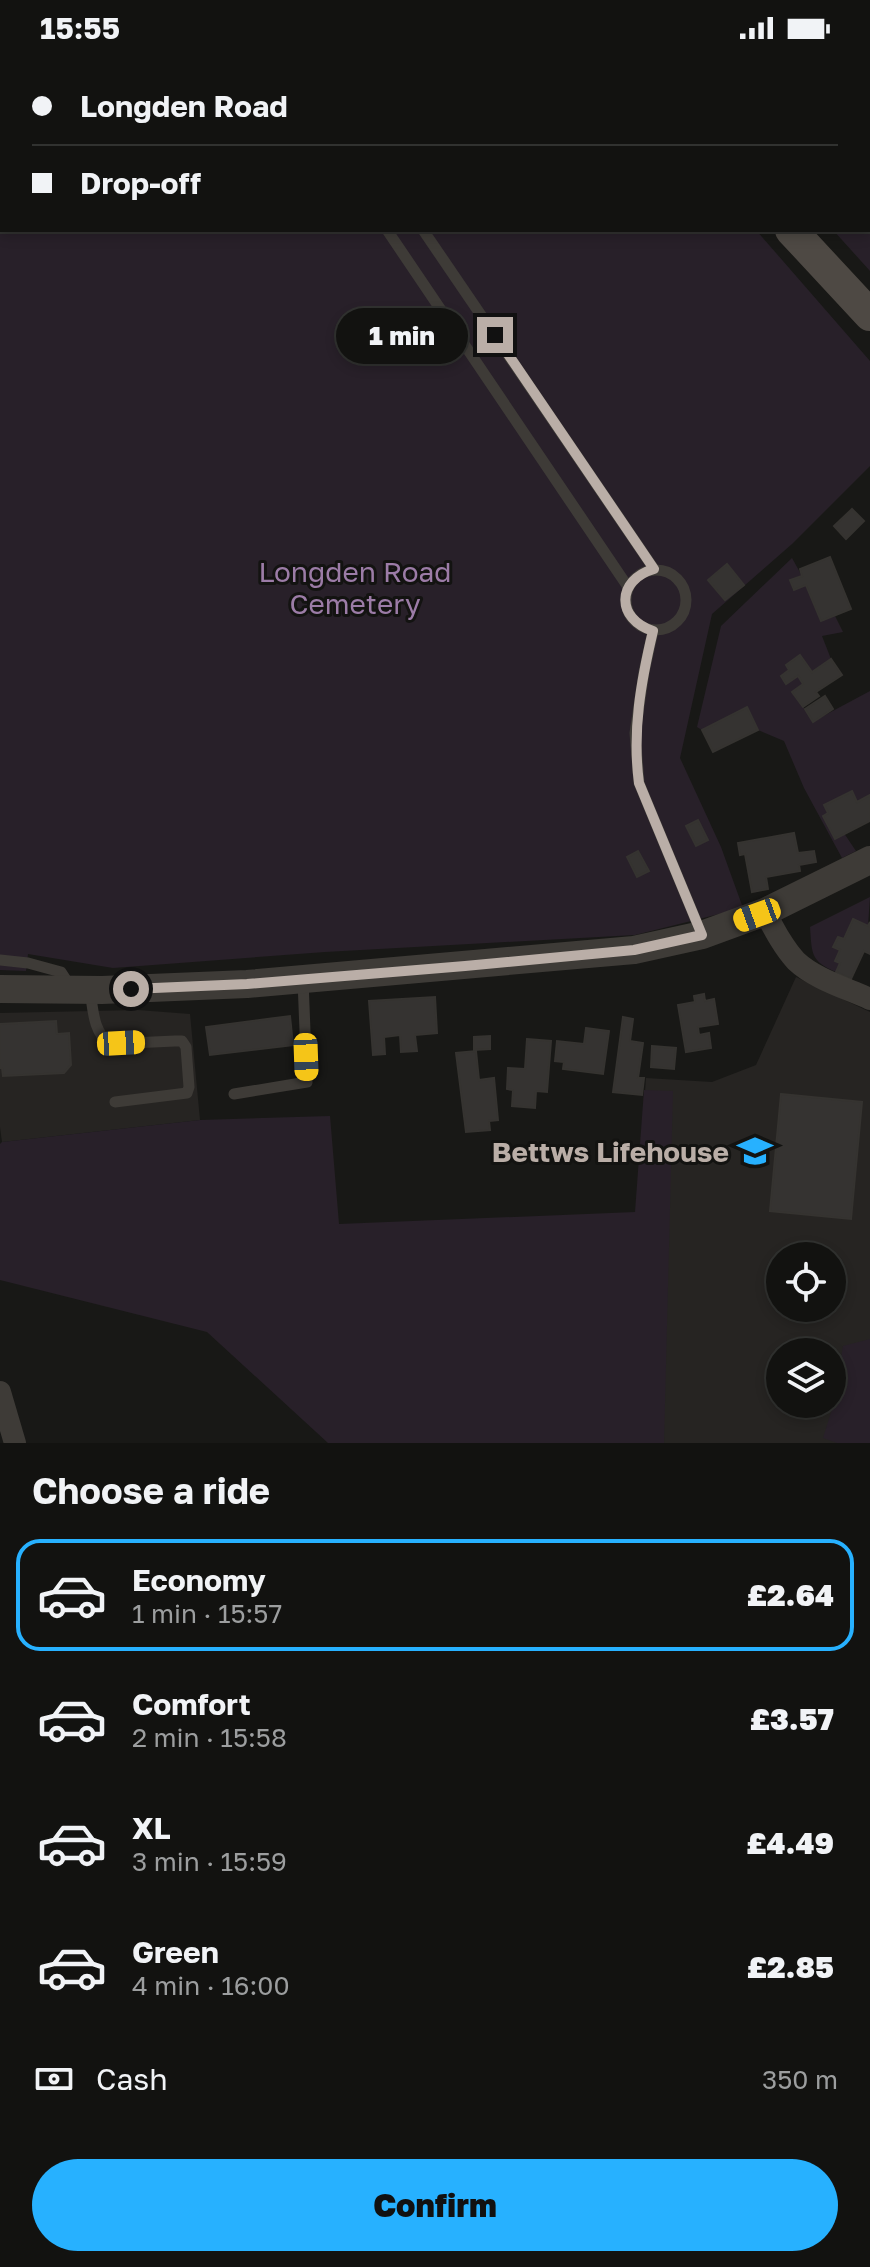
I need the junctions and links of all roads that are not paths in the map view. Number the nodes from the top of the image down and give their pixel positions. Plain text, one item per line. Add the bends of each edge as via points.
1 (388, 232) edge
2 (424, 232) edge
3 (793, 232) edge
4 (870, 315) edge
5 (654, 569) junction
6 (628, 587) junction
7 (653, 631) junction
8 (870, 860) edge
9 (765, 912) junction
10 (702, 935) junction
11 (0, 960) edge
12 (303, 979) junction
13 (0, 989) edge
14 (81, 989) junction
15 (870, 999) edge
16 (234, 1094) dead end
17 (115, 1102) dead end
18 (0, 1392) edge
19 (15, 1443) edge

1 - 6 lane
2 - 5 lane
3 - 4 main road
5 - 6 lane
5 - 7 lane via 682,582 687,605 675,624
6 - 7 lane via 630,617
7 - 10 lane via 635,733 639,783
8 - 9 street
9 - 10 street
9 - 15 street via 798,962
10 - 12 street via 634,950
11 - 14 lane via 61,972
12 - 14 street
12 - 16 lane via 307,1082
13 - 14 street
14 - 17 lane via 102,1038 110,1044 182,1041 186,1047 187,1093
18 - 19 street

